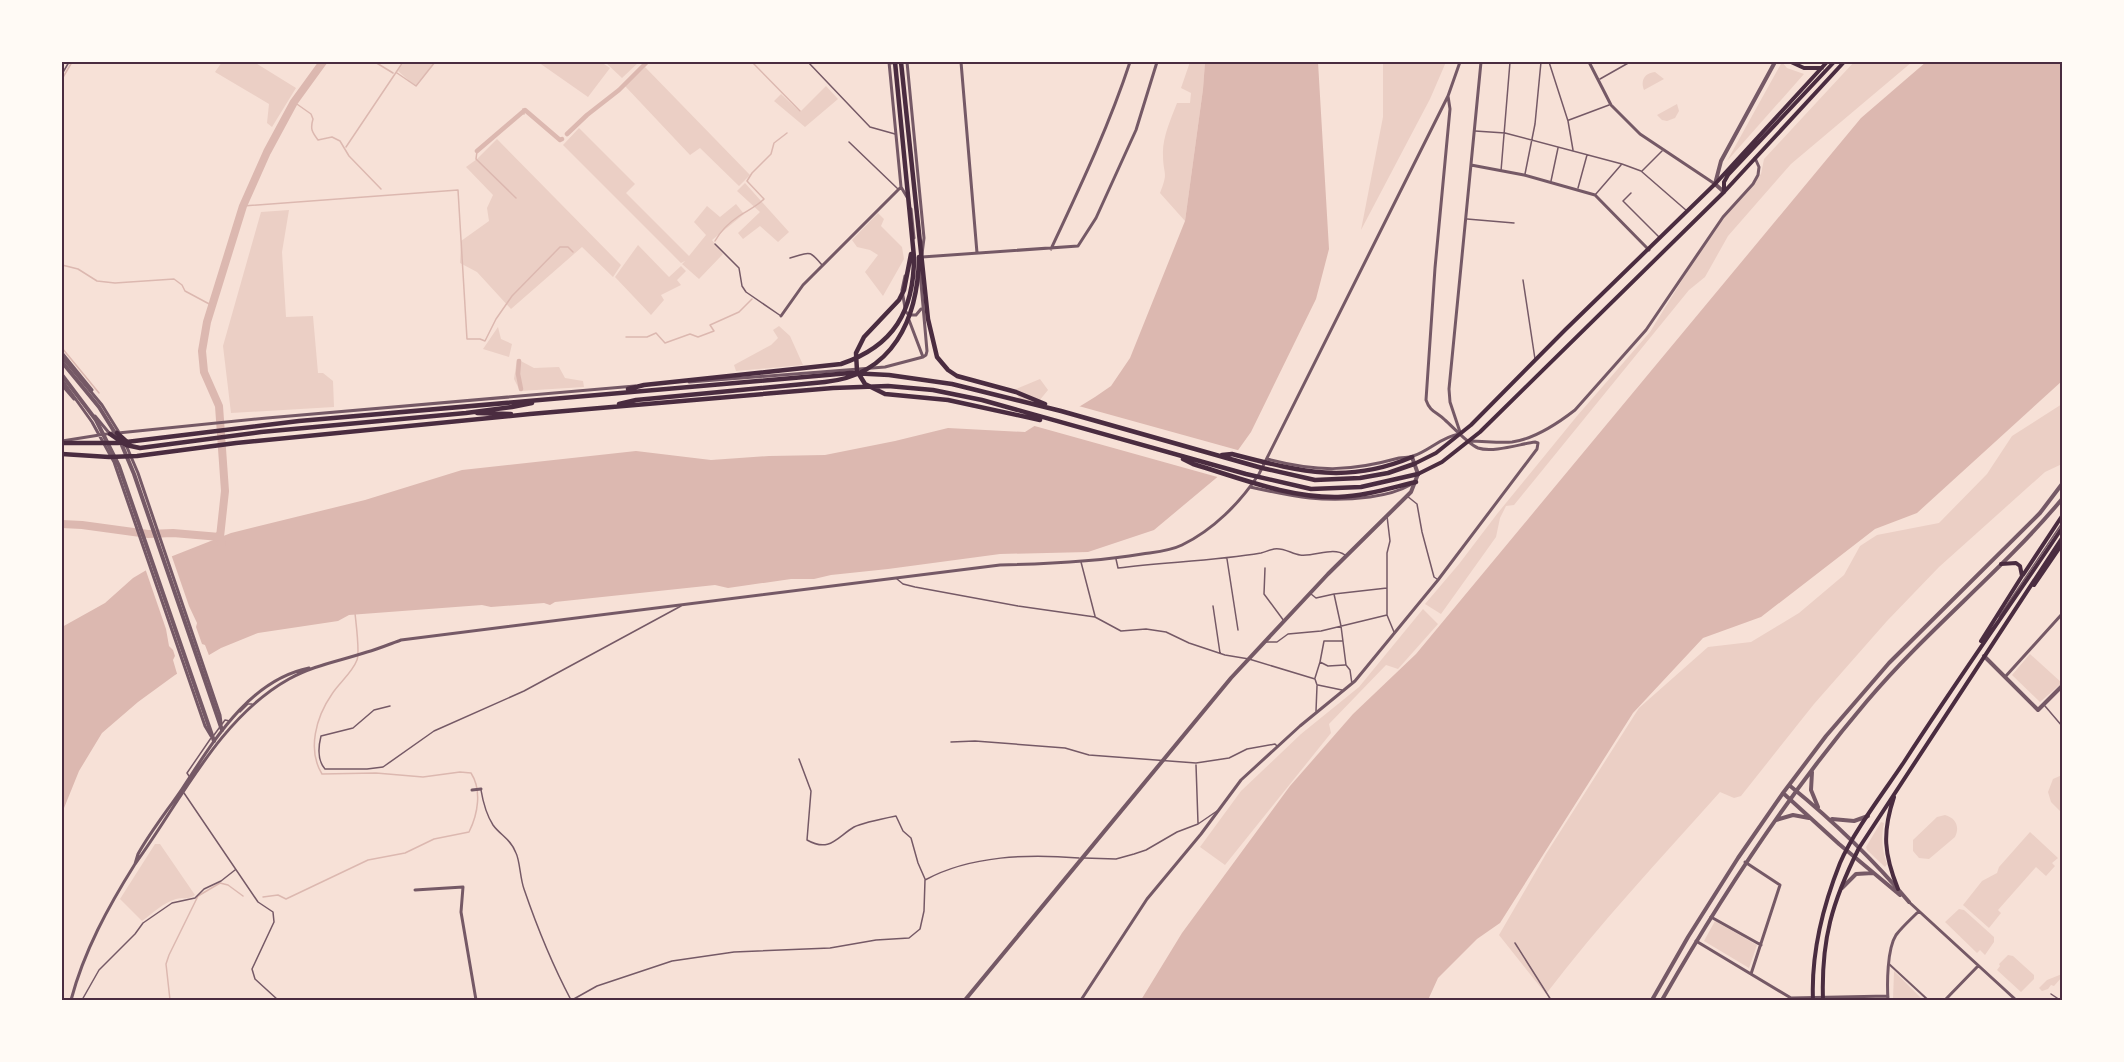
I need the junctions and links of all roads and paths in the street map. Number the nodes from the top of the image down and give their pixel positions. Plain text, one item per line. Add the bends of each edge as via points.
1 (69, 62) edge
2 (808, 62) edge
3 (891, 62) edge
4 (901, 62) edge
5 (907, 62) edge
6 (913, 62) edge
7 (961, 62) edge
8 (1130, 62) edge
9 (1157, 62) edge
10 (1460, 62) edge
11 (1481, 62) edge
12 (1510, 62) edge
13 (1541, 62) edge
14 (1550, 62) edge
15 (1589, 62) edge
16 (1630, 62) edge
17 (1775, 62) edge
18 (1791, 62) edge
19 (1827, 62) edge
20 (1834, 62) edge
21 (1844, 62) edge
22 (1822, 68) junction
23 (62, 74) edge
24 (1598, 80) junction
25 (1448, 96) junction
26 (1611, 105) junction
27 (1568, 121) junction
28 (1474, 131) junction
29 (1505, 133) junction
30 (896, 134) junction
31 (1531, 140) junction
32 (849, 142) dead end
33 (1558, 147) junction
34 (1664, 149) junction
35 (1573, 152) junction
36 (1587, 154) junction
37 (1755, 158) junction
38 (1622, 164) junction
39 (1471, 165) junction
40 (1641, 171) junction
41 (1501, 172) junction
42 (1524, 175) junction
43 (1551, 182) junction
44 (1715, 184) junction
45 (900, 188) junction
46 (1578, 190) junction
47 (1724, 192) junction
48 (1631, 193) dead end
49 (1595, 195) junction
50 (1688, 212) junction
51 (1465, 219) junction
52 (1514, 223) dead end
53 (1661, 238) junction
54 (716, 244) dead end
55 (920, 244) junction
56 (913, 245) junction
57 (1051, 249) junction
58 (1649, 250) junction
59 (977, 253) junction
60 (921, 257) junction
61 (790, 258) dead end
62 (912, 258) junction
63 (823, 266) junction
64 (1522, 280) dead end
65 (923, 306) junction
66 (906, 312) junction
67 (781, 316) joint
68 (62, 355) edge
69 (923, 357) junction
70 (1535, 360) junction
71 (62, 362) edge
72 (62, 375) edge
73 (62, 382) edge
74 (613, 393) junction
75 (549, 399) junction
76 (98, 400) junction
77 (87, 407) junction
78 (611, 407) junction
79 (1062, 411) junction
80 (466, 413) junction
81 (530, 414) junction
82 (1083, 429) junction
83 (117, 433) junction
84 (110, 434) junction
85 (1460, 434) junction
86 (62, 441) edge
87 (1470, 441) junction
88 (153, 446) junction
89 (62, 454) edge
90 (1174, 454) junction
91 (1216, 455) junction
92 (1412, 457) junction
93 (1267, 459) junction
94 (1414, 464) junction
95 (1418, 474) junction
96 (1416, 482) junction
97 (2062, 484) edge
98 (1250, 487) junction
99 (1407, 496) junction
100 (2062, 498) edge
101 (1387, 516) junction
102 (2062, 516) edge
103 (2062, 523) edge
104 (2062, 528) edge
105 (2062, 537) edge
106 (2062, 544) edge
107 (2046, 554) junction
108 (1346, 556) junction
109 (1115, 558) junction
110 (1227, 558) junction
111 (1081, 562) junction
112 (2001, 564) junction
113 (1265, 568) dead end
114 (2022, 576) junction
115 (896, 578) junction
116 (1438, 580) junction
117 (1388, 588) junction
118 (1310, 593) junction
119 (1334, 594) junction
120 (2020, 597) junction
121 (684, 604) junction
122 (1213, 606) dead end
123 (2062, 614) edge
124 (1387, 615) junction
125 (1095, 616) junction
126 (2010, 617) junction
127 (1284, 621) junction
128 (1991, 624) junction
129 (1341, 626) junction
130 (1238, 630) dead end
131 (1394, 633) junction
132 (1343, 641) junction
133 (1265, 642) junction
134 (1220, 653) junction
135 (1973, 656) junction
136 (1984, 656) junction
137 (1250, 659) junction
138 (1320, 662) junction
139 (1346, 665) junction
140 (313, 667) junction
141 (2005, 677) junction
142 (1315, 679) junction
143 (1352, 684) junction
144 (1317, 685) junction
145 (2062, 688) edge
146 (1345, 691) junction
147 (253, 704) junction
148 (2043, 705) junction
149 (390, 706) dead end
150 (1316, 713) junction
151 (2062, 726) edge
152 (222, 730) junction
153 (214, 741) junction
154 (951, 742) dead end
155 (1277, 746) junction
156 (799, 759) dead end
157 (1162, 762) junction
158 (1196, 763) junction
159 (1813, 768) junction
160 (1789, 785) junction
161 (479, 789) joint
162 (472, 790) dead end
163 (1795, 790) junction
164 (1896, 790) junction
165 (1783, 793) junction
166 (183, 795) junction
167 (1790, 799) junction
168 (1221, 807) junction
169 (1820, 810) junction
170 (1869, 816) junction
171 (1829, 818) junction
172 (1813, 819) junction
173 (1775, 820) junction
174 (1198, 824) junction
175 (1852, 841) junction
176 (1859, 848) junction
177 (1847, 850) junction
178 (1855, 857) junction
179 (1082, 858) junction
180 (1745, 862) junction
181 (135, 864) junction
182 (236, 869) junction
183 (1875, 874) junction
184 (925, 879) junction
185 (1898, 889) junction
186 (415, 890) dead end
187 (1838, 894) junction
188 (1909, 902) junction
189 (1919, 911) junction
190 (1711, 917) junction
191 (1696, 941) junction
192 (1515, 944) dead end
193 (1761, 945) junction
194 (1889, 964) junction
195 (1978, 966) junction
196 (1751, 974) junction
197 (2051, 994) dead end
198 (1888, 996) junction
199 (1813, 999) edge
200 (1823, 999) edge
201 (71, 1000) edge
202 (82, 1000) edge
203 (278, 1000) edge
204 (476, 1000) edge
205 (571, 1000) edge
206 (965, 1000) edge
207 (1081, 1000) edge
208 (1551, 1000) edge
209 (1652, 1000) edge
210 (1662, 1000) edge
211 (1888, 1000) edge
212 (1928, 1000) edge
213 (1946, 1000) edge
214 (2016, 1000) edge
215 (2060, 1000) edge

1 - 23 lane
2 - 30 lane via 870,127
3 - 5 street
3 - 30 street
3 - 56 highway
4 - 55 highway
5 - 6 street
5 - 60 street via 924,238
7 - 59 street
8 - 57 street via 1098,147
9 - 57 street via 1136,130 1096,218 1078,246
10 - 25 street
11 - 28 street
12 - 29 lane
13 - 31 lane
14 - 27 lane
15 - 24 street
16 - 24 lane
17 - 44 street via 1721,161
18 - 22 main road via 1804,68
19 - 22 main road
20 - 47 main road via 1728,175
21 - 37 main road
22 - 44 main road
24 - 26 street
25 - 85 street via 1450,109 1425,392 1432,411
25 - 93 street
26 - 27 lane
26 - 34 street via 1640,134
27 - 35 lane
28 - 29 lane
28 - 39 street
29 - 31 lane
29 - 41 lane
30 - 45 street
31 - 33 lane
31 - 42 lane
32 - 45 lane
33 - 35 lane
33 - 43 lane
34 - 40 lane
34 - 44 street
35 - 36 lane
36 - 38 lane
36 - 46 lane
37 - 47 main road
37 - 87 street via 1759,167 1753,184 1723,217 1646,330 1575,410 1532,437 1514,442
38 - 40 lane
38 - 49 lane
39 - 41 street
39 - 51 street
40 - 50 lane
41 - 42 street
42 - 43 street
43 - 46 street
44 - 47 street
44 - 50 main road
45 - 62 street via 911,207
45 - 63 street
46 - 49 street
47 - 87 main road
48 - 53 lane via 1623,201
49 - 58 street
50 - 53 main road
51 - 52 lane
51 - 85 street via 1449,389
53 - 58 main road
54 - 67 lane via 739,268 746,292
55 - 78 highway via 919,276 905,327 888,351 865,371 845,380 636,400
55 - 79 highway via 931,337 942,364 957,376 1016,392
56 - 74 highway via 914,278 908,305 892,331 866,354 828,366 644,385
56 - 82 highway via 899,300 864,337 856,353 857,371 865,384 885,394 948,400
57 - 59 street
58 - 70 main road
59 - 60 street
60 - 62 street
60 - 65 street
61 - 63 lane via 813,253
62 - 66 street via 902,283
63 - 67 street via 803,285
64 - 70 lane
65 - 66 street via 916,315
65 - 69 street via 927,351
66 - 69 street
68 - 76 street
68 - 152 street via 102,405 127,447
69 - 83 street via 885,367 585,389
70 - 85 main road
71 - 152 street via 99,407 124,448
72 - 153 street via 96,420 119,466
73 - 77 street via 72,397
73 - 153 street via 92,422 114,462 205,726
74 - 75 highway
74 - 79 highway via 850,373 934,381
75 - 80 highway
75 - 86 highway via 270,423 118,443
76 - 77 street
76 - 83 street
77 - 84 street
78 - 81 highway
78 - 82 highway via 888,386 982,400
79 - 91 highway
80 - 81 highway
80 - 88 highway
81 - 89 highway via 137,456
82 - 90 highway
83 - 84 street
83 - 88 highway via 128,443
84 - 86 street
84 - 88 highway via 126,445
85 - 87 street
85 - 92 street via 1450,435
85 - 94 main road
87 - 95 main road
87 - 116 street via 1478,448 1535,442 1538,446
90 - 95 highway via 1311,489 1361,487
90 - 96 highway via 1193,465 1293,493 1339,497
91 - 92 highway via 1232,454 1330,474 1359,472
91 - 94 highway via 1314,480 1360,478
92 - 93 street via 1339,470 1305,468
92 - 94 street
93 - 98 street
94 - 95 street
95 - 96 street
96 - 98 street via 1386,494 1340,500 1314,500
96 - 99 street
97 - 160 street via 2040,513 1889,663
98 - 109 street via 1218,521 1180,546
99 - 101 street
99 - 116 lane via 1417,504 1434,577
100 - 112 street
101 - 108 street
101 - 117 lane
102 - 114 main road
103 - 107 lane
104 - 107 main road
105 - 107 main road
106 - 126 main road
107 - 120 main road
107 - 128 lane
108 - 110 lane via 1334,551 1299,555 1276,548
108 - 118 street
109 - 110 lane via 1118,568
109 - 111 street
110 - 130 lane
111 - 115 street via 1000,565
111 - 125 lane
112 - 114 main road via 2016,563
112 - 159 street via 1918,644
113 - 127 lane via 1264,594
114 - 128 main road
115 - 121 street
115 - 125 lane via 915,587
116 - 131 street
117 - 119 lane
117 - 124 lane
118 - 119 lane via 1317,598
118 - 127 street
119 - 129 lane
120 - 126 main road
120 - 135 main road
121 - 140 street via 421,636
121 - 149 lane via 524,691 434,731 383,767 325,769 319,759 321,736 353,728 374,710
122 - 134 lane
123 - 141 street
124 - 129 lane
124 - 131 lane
125 - 134 lane via 1121,631 1166,632
126 - 136 main road
127 - 133 street
128 - 135 main road
129 - 132 lane
129 - 133 lane via 1288,634 1272,643
131 - 143 street
132 - 138 lane via 1324,641
132 - 139 lane
133 - 137 street
134 - 137 lane
135 - 170 main road
136 - 141 street
136 - 164 main road
137 - 142 lane
137 - 157 street
138 - 139 lane via 1328,666
138 - 142 lane
139 - 143 lane
140 - 147 street
140 - 152 street via 276,681
141 - 148 street via 2038,710
142 - 144 lane
143 - 146 street
144 - 146 lane
144 - 150 lane
145 - 148 street
146 - 150 street
147 - 166 street via 231,726
147 - 166 lane via 231,721 225,720 187,773 180,793
148 - 151 lane
150 - 155 street
152 - 153 street
153 - 181 street via 155,827
154 - 157 lane via 1065,748 1089,755
155 - 158 lane via 1247,749 1229,758
155 - 168 street via 1241,780
156 - 184 lane via 812,797 807,840 833,843 854,827 896,816 911,838
157 - 158 lane
157 - 179 street
158 - 174 lane
159 - 163 street
159 - 169 street via 1811,790
160 - 163 street
160 - 165 street
161 - 162 street
161 - 205 lane via 494,826 507,837 517,854 523,887
163 - 167 street
163 - 169 street
164 - 176 main road
164 - 185 main road via 1885,845
165 - 167 street
165 - 209 street
166 - 181 street
166 - 182 lane
167 - 172 street
167 - 173 street
168 - 174 lane
168 - 207 street via 1147,899
169 - 171 street
170 - 171 street via 1854,821
170 - 175 main road
171 - 175 street
172 - 173 street via 1793,815
172 - 177 street
173 - 180 street
174 - 179 lane via 1126,858
175 - 176 street
175 - 177 main road
176 - 178 main road
176 - 185 street
177 - 178 street
177 - 199 main road via 1819,931
178 - 183 street
178 - 187 main road
179 - 184 lane via 981,860
179 - 206 street
180 - 190 street
180 - 193 street via 1780,885
181 - 201 street via 100,925
182 - 202 lane via 195,898 172,903 143,923 99,970
182 - 203 lane via 258,902 273,912 274,922 252,969 255,979
183 - 187 street via 1856,874
183 - 188 street
184 - 205 lane via 920,929 909,938 672,961 597,986
185 - 188 street
186 - 204 street via 463,887 461,912
187 - 200 main road via 1825,951
188 - 189 street
189 - 194 street via 1897,934
189 - 195 street
190 - 191 street
190 - 193 street
191 - 196 street
191 - 210 street
192 - 208 lane
193 - 196 street
194 - 198 street
194 - 212 street
195 - 213 street
195 - 214 street
196 - 199 street via 1791,998
197 - 215 lane
198 - 200 street
198 - 211 street
199 - 200 street

